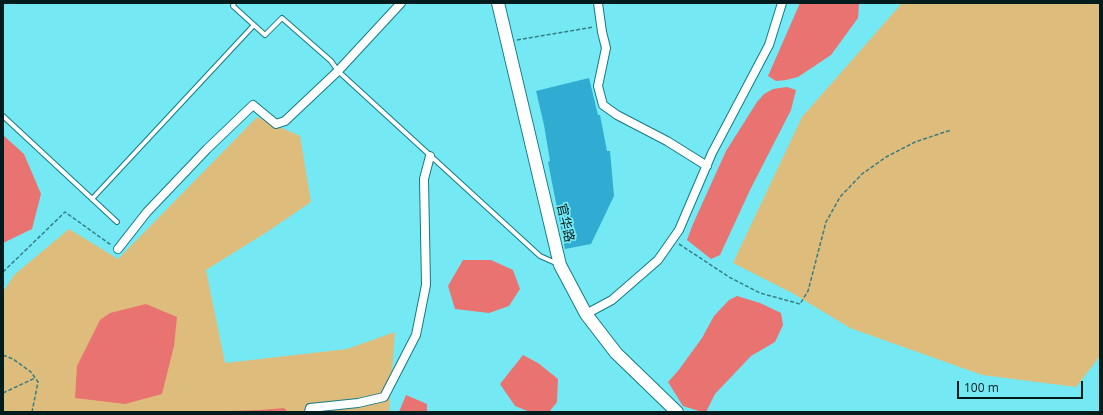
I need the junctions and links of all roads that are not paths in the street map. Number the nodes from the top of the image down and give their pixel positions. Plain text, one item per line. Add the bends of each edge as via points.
1 (234, 3) edge
2 (401, 3) edge
3 (498, 3) edge
4 (598, 3) edge
5 (782, 3) edge
6 (254, 25) junction
7 (338, 71) junction
8 (3, 116) edge
9 (430, 156) junction
10 (707, 166) junction
11 (92, 199) junction
12 (117, 222) dead end
13 (118, 249) road end
14 (560, 265) junction
15 (586, 314) junction
16 (309, 412) edge
17 (677, 412) edge

1 - 6 lane via 233,6
2 - 7 street
3 - 14 main road, 官华路
4 - 10 street via 606,48 598,86 603,105 617,115 667,140
5 - 10 street via 769,45
6 - 7 lane via 265,35 282,18 331,61
6 - 11 lane
7 - 9 lane
7 - 13 street via 285,121 276,124 253,105 174,183
8 - 11 lane
9 - 14 lane via 540,256
9 - 16 street via 424,179 426,285 416,335 384,397 310,408
10 - 15 street via 679,230 658,260 612,300
11 - 12 lane
14 - 15 main road, 官华路
15 - 17 main road, 官华路 via 616,352

